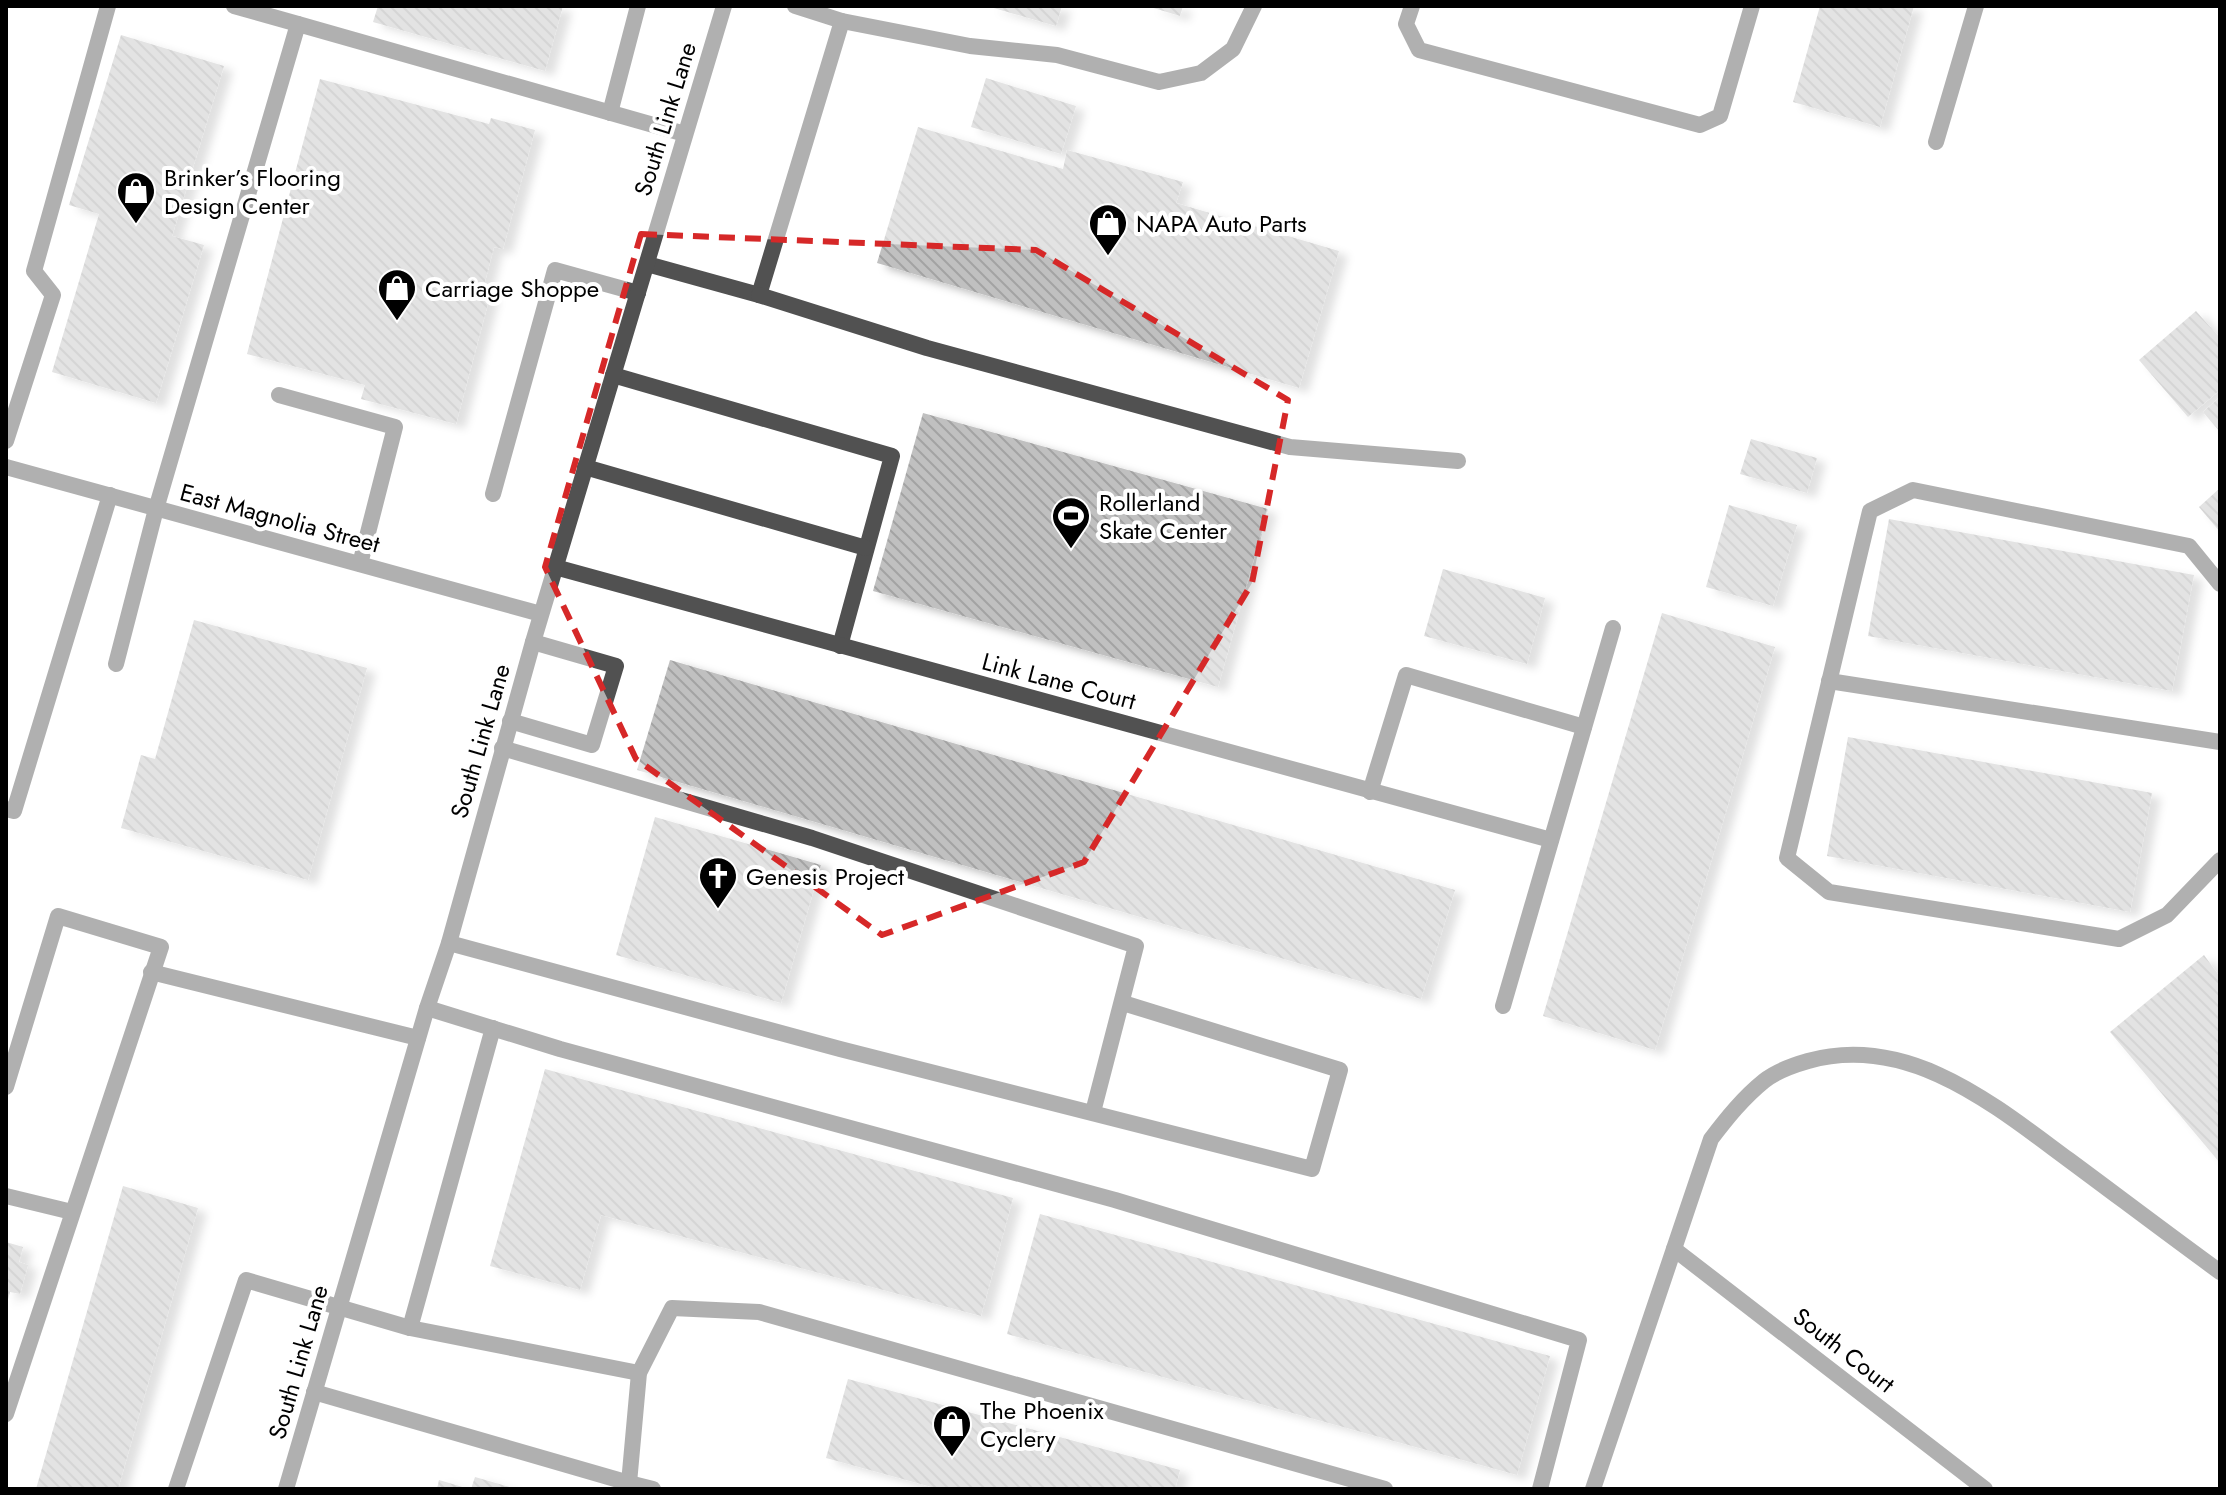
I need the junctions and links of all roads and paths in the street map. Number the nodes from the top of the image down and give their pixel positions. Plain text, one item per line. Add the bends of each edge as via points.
1 (108, 6) edge
2 (234, 6) edge
3 (638, 6) edge
4 (724, 6) edge
5 (795, 6) edge
6 (1254, 6) edge
7 (1412, 6) edge
8 (1752, 6) edge
9 (1976, 6) edge
10 (812, 9) edge
11 (842, 21) junction
12 (298, 24) junction
13 (610, 113) junction
14 (685, 134) junction
15 (1936, 142) dead end
16 (647, 264) junction
17 (638, 293) junction
18 (759, 295) junction
19 (613, 375) junction
20 (279, 395) dead end
21 (6, 441) edge
22 (1458, 461) dead end
23 (6, 467) edge
24 (585, 467) junction
25 (493, 494) dead end
26 (110, 495) junction
27 (156, 509) junction
28 (866, 548) junction
29 (360, 564) junction
30 (555, 567) junction
31 (2220, 584) edge
32 (541, 614) junction
33 (1613, 628) dead end
34 (533, 642) junction
35 (840, 646) junction
36 (116, 664) dead end
37 (1829, 681) junction
38 (510, 721) junction
39 (1584, 727) junction
40 (2220, 742) edge
41 (592, 745) junction
42 (502, 748) junction
43 (584, 773) junction
44 (1370, 792) junction
45 (6, 809) edge
46 (1551, 840) junction
47 (2220, 860) edge
48 (449, 943) junction
49 (151, 972) junction
50 (1123, 1003) junction
51 (1503, 1006) dead end
52 (427, 1008) junction
53 (493, 1028) junction
54 (418, 1038) junction
55 (6, 1087) edge
56 (1093, 1112) junction
57 (6, 1196) edge
58 (72, 1212) junction
59 (1674, 1249) junction
60 (2220, 1272) edge
61 (339, 1307) junction
62 (410, 1328) junction
63 (639, 1373) junction
64 (314, 1392) junction
65 (6, 1414) edge
66 (628, 1486) edge
67 (176, 1489) edge
68 (286, 1489) edge
69 (653, 1489) edge
70 (1385, 1489) edge
71 (1540, 1489) edge
72 (1593, 1489) edge
73 (1985, 1489) edge

1 - 21 street via 34,271 53,295
2 - 12 street
3 - 13 street
4 - 14 street, South Link Lane
5 - 10 street
6 - 11 street via 1233,49 1201,73 1159,82 1057,55 970,46
7 - 8 street via 1406,24 1419,50 1700,125 1720,116
9 - 15 street
10 - 11 street
11 - 18 street
12 - 13 street
12 - 27 street
13 - 14 street
14 - 16 street, South Link Lane
16 - 17 street, South Link Lane
16 - 18 street
17 - 19 street, South Link Lane
17 - 25 street via 555,270
18 - 22 street via 927,348 1290,447
19 - 24 street, South Link Lane
19 - 28 street via 892,456
20 - 29 street via 395,427
23 - 26 street, East Magnolia Street
24 - 28 street
24 - 30 street, South Link Lane
26 - 27 street, East Magnolia Street
26 - 45 street via 14,811
27 - 29 street, East Magnolia Street
27 - 36 street
28 - 35 street
29 - 32 street, East Magnolia Street
30 - 32 street, South Link Lane
30 - 35 street, Link Lane Court
31 - 37 street via 2189,546 1913,490 1870,511
32 - 34 street, South Link Lane
33 - 39 street
34 - 38 street, South Link Lane
34 - 41 street via 616,666
35 - 44 street, Link Lane Court
37 - 40 street
37 - 47 street via 1787,858 1829,892 2119,939 2167,915
38 - 41 street
38 - 42 street, South Link Lane
39 - 44 street via 1406,675
39 - 46 street
41 - 43 street
42 - 43 street
42 - 48 street, South Link Lane
43 - 50 street via 812,838 1136,946
44 - 46 street, Link Lane Court
46 - 51 street
48 - 52 street, South Link Lane
48 - 56 street
49 - 54 street
49 - 55 street via 161,947 58,916
49 - 58 street
50 - 56 street
50 - 56 street via 1340,1070 1312,1169
52 - 53 street
52 - 54 street, South Link Lane
53 - 62 street
53 - 71 street via 1115,1200 1579,1340
54 - 61 street, South Link Lane
57 - 58 street
58 - 65 street
59 - 60 street via 1711,1139 1735,1107 1766,1078 1839,1052 1904,1061 1955,1081
59 - 72 street
59 - 73 street, South Court
61 - 62 street
61 - 64 street, South Link Lane
61 - 67 street via 246,1280
62 - 63 street
63 - 66 street
63 - 70 street via 672,1308 759,1312
64 - 66 street
64 - 68 street, South Link Lane
66 - 69 street

